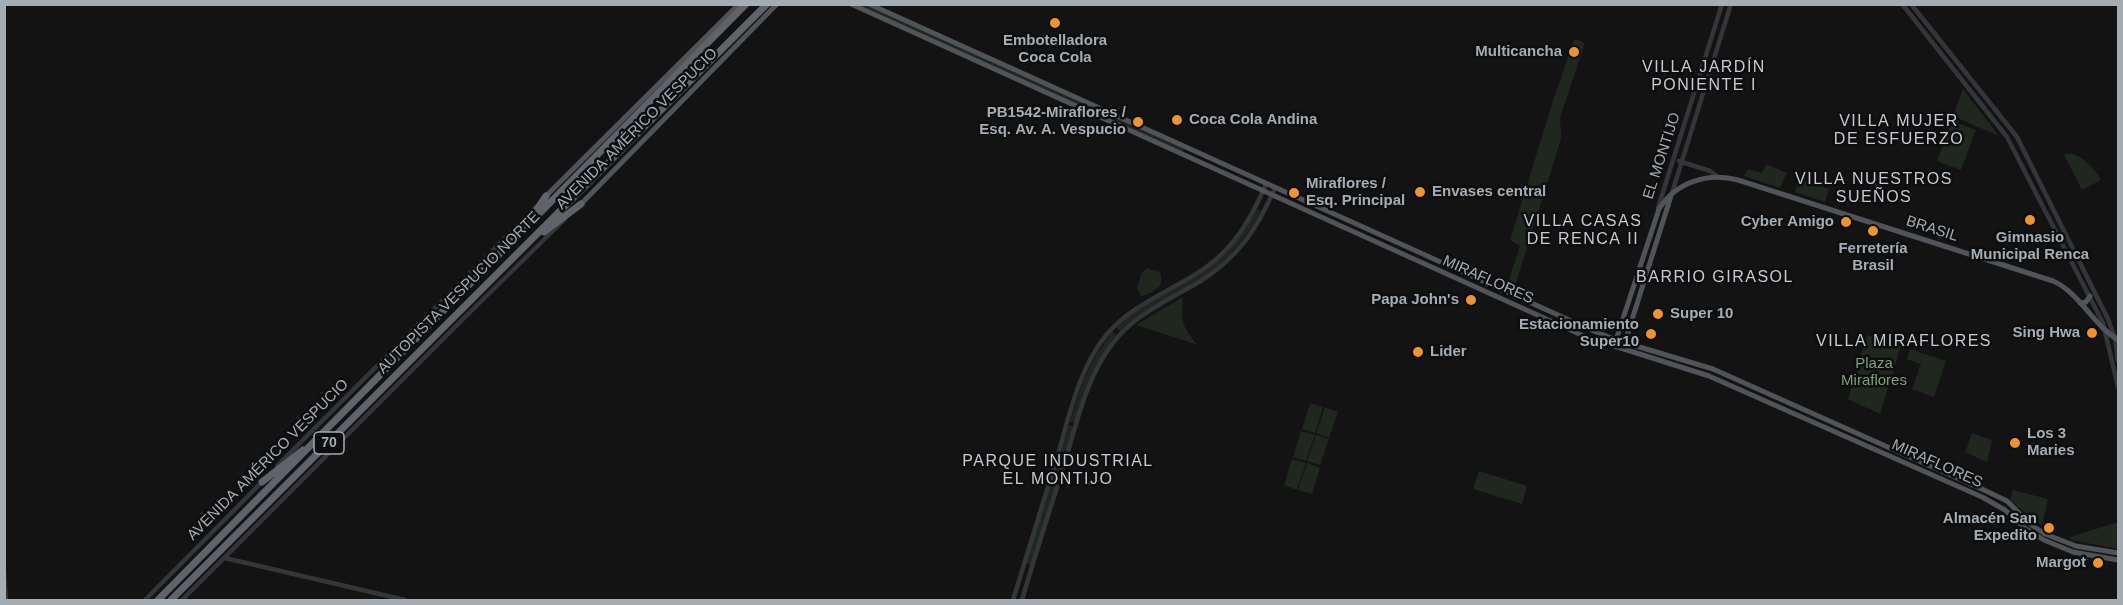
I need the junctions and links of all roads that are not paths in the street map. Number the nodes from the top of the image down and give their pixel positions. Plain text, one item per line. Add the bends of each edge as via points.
1 (739, 4) edge
2 (746, 4) edge
3 (767, 4) edge
4 (777, 4) edge
5 (851, 4) edge
6 (869, 4) edge
7 (1722, 4) edge
8 (1731, 4) edge
9 (1906, 5) edge
10 (1186, 147) junction
11 (1184, 155) junction
12 (1674, 159) junction
13 (1681, 162) junction
14 (1717, 176) junction
15 (1266, 184) junction
16 (1263, 190) junction
17 (1273, 191) junction
18 (1671, 195) junction
19 (546, 196) junction
20 (581, 204) junction
21 (1256, 204) junction
22 (1266, 208) junction
23 (1657, 212) junction
24 (515, 240) junction
25 (1397, 242) junction
26 (523, 248) junction
27 (1392, 251) junction
28 (2090, 296) junction
29 (2080, 303) junction
30 (1588, 329) junction
31 (2106, 332) junction
32 (1586, 337) junction
33 (2117, 339) edge
34 (1616, 340) junction
35 (1625, 342) junction
36 (1614, 347) junction
37 (1623, 349) junction
38 (2118, 361) edge
39 (2118, 387) edge
40 (1068, 423) junction
41 (1076, 425) junction
42 (313, 444) junction
43 (262, 482) junction
44 (2118, 553) edge
45 (225, 558) junction
46 (2118, 560) edge
47 (1023, 565) junction
48 (1032, 568) junction
49 (4, 572) edge
50 (6, 600) edge
51 (145, 600) edge
52 (158, 600) edge
53 (171, 600) edge
54 (182, 600) edge
55 (405, 600) edge
56 (1013, 600) edge
57 (1022, 600) edge

1 - 19 main road, AVENIDA AMÉRICO VESPUCIO
2 - 24 highway, AUTOPISTA VESPUCIO NORTE / 70
3 - 26 highway, AUTOPISTA VESPUCIO NORTE / 70
4 - 20 main road, AVENIDA AMÉRICO VESPUCIO
5 - 11 main road, MIRAFLORES
6 - 10 main road, MIRAFLORES
7 - 12 street, EL MONTIJO
8 - 13 street, EL MONTIJO
9 - 28 street via 2007,137
9 - 33 street via 2017,137
10 - 11 main road
10 - 15 main road, MIRAFLORES
11 - 16 main road, MIRAFLORES
12 - 13 street, BRASIL
12 - 23 street, EL MONTIJO
13 - 14 street, BRASIL
13 - 18 street, EL MONTIJO
14 - 18 main road, BRASIL via 1691,181
14 - 29 main road, BRASIL via 2048,279 2064,287
15 - 16 street
15 - 17 main road, MIRAFLORES
16 - 17 main road, MIRAFLORES
16 - 21 street
17 - 22 street
17 - 25 main road, MIRAFLORES
17 - 27 main road, MIRAFLORES
18 - 23 main road, EL MONTIJO
18 - 35 main road, EL MONTIJO
19 - 24 highway
19 - 43 street, AVENIDA AMÉRICO VESPUCIO
20 - 26 highway
20 - 45 street, AVENIDA AMÉRICO VESPUCIO
21 - 22 street
21 - 40 street via 1248,222 1223,253 1134,310 1107,335 1087,367
22 - 41 street via 1252,233 1224,264 1151,309 1115,340 1094,373
23 - 34 main road, EL MONTIJO
24 - 42 highway, AUTOPISTA VESPUCIO NORTE / 70
25 - 27 main road
25 - 30 main road, MIRAFLORES
26 - 53 highway, AUTOPISTA VESPUCIO NORTE / 70
27 - 32 main road, MIRAFLORES
28 - 29 main road
28 - 31 street
29 - 31 main road, BRASIL
30 - 32 main road
30 - 34 main road, MIRAFLORES
31 - 33 main road, BRASIL
31 - 39 street
32 - 36 main road, MIRAFLORES
33 - 38 street
34 - 35 main road, MIRAFLORES
34 - 36 main road, EL MONTIJO
35 - 37 main road, EL MONTIJO
35 - 44 main road, MIRAFLORES via 1713,369 1984,490 2007,501 2045,534 2076,546
36 - 37 main road, MIRAFLORES
37 - 46 main road, MIRAFLORES via 1709,376 1982,497 2005,510 2032,534 2060,548
40 - 41 street
40 - 47 street
41 - 48 street
42 - 43 highway
42 - 52 highway, AUTOPISTA VESPUCIO NORTE / 70
43 - 51 street, AVENIDA AMÉRICO VESPUCIO
45 - 54 street, AVENIDA AMÉRICO VESPUCIO
45 - 55 street
47 - 48 street
47 - 56 street
48 - 57 street
49 - 50 street

